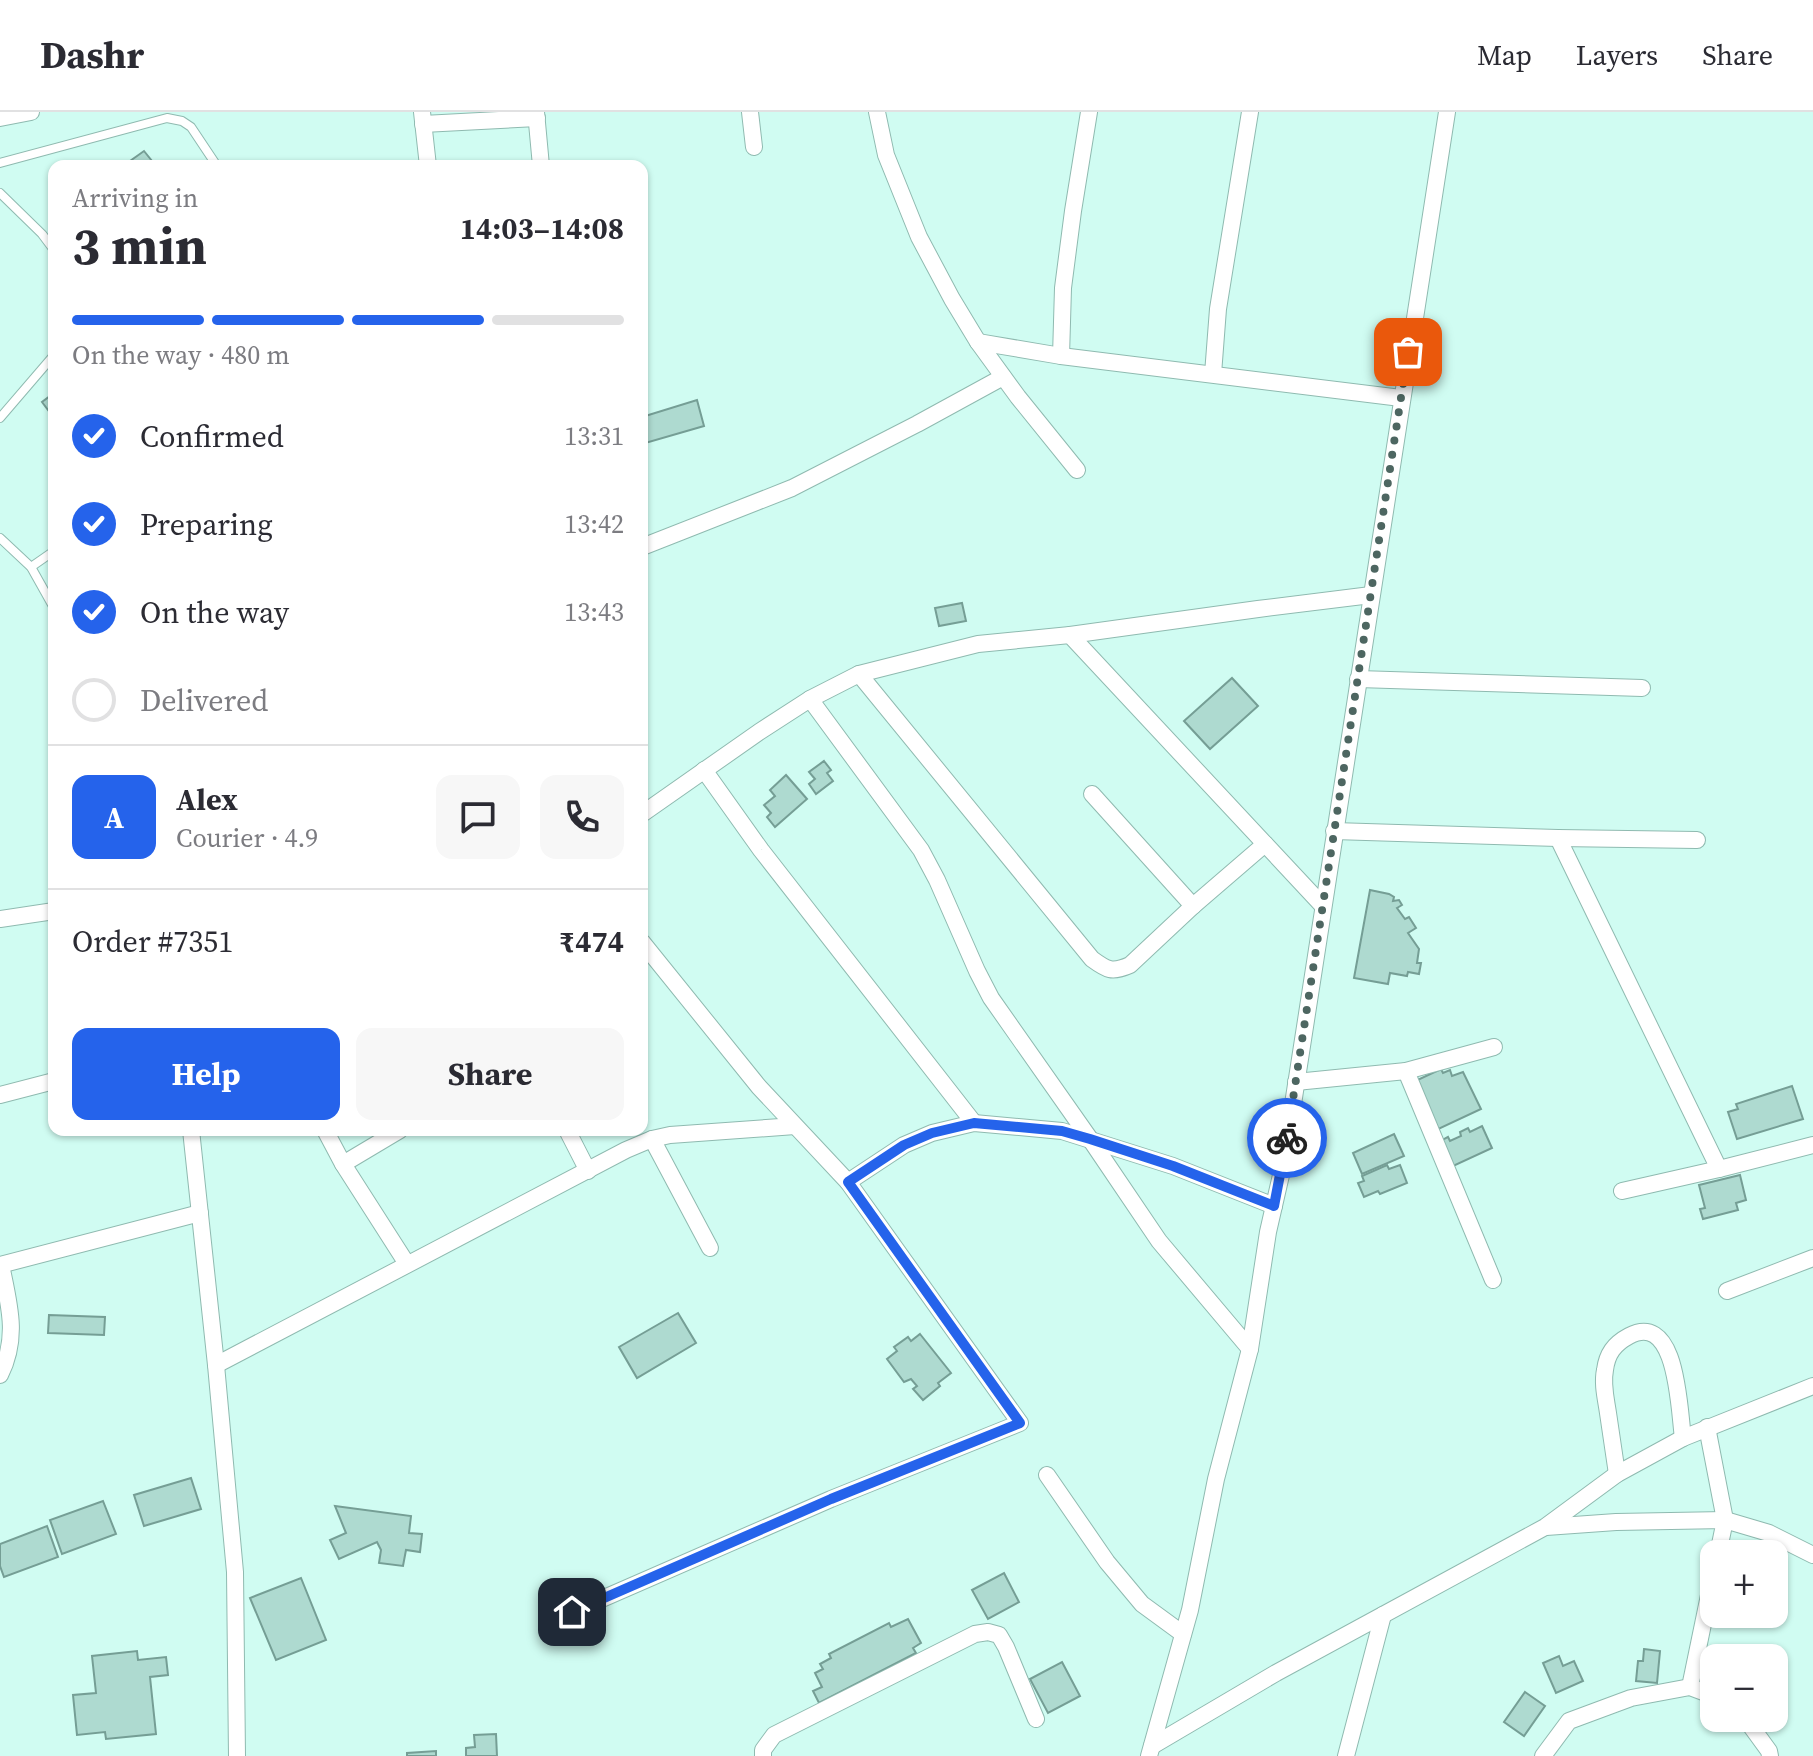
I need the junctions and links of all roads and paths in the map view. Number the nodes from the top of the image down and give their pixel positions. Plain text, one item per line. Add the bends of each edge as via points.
1 (31, 112) edge
2 (750, 112) edge
3 (877, 112) edge
4 (1089, 112) edge
5 (1250, 112) edge
6 (1447, 112) edge
7 (536, 115) edge
8 (0, 118) edge
9 (423, 118) edge
10 (754, 147) dead end
11 (213, 160) edge
12 (427, 160) edge
13 (540, 160) edge
14 (0, 163) edge
15 (0, 193) edge
16 (48, 242) edge
17 (978, 342) junction
18 (1061, 356) junction
19 (48, 362) edge
20 (1213, 374) junction
21 (1003, 377) junction
22 (1401, 398) junction
23 (0, 418) edge
24 (1077, 470) dead end
25 (0, 538) edge
26 (648, 545) edge
27 (48, 555) edge
28 (31, 567) junction
29 (1371, 595) junction
30 (48, 597) edge
31 (1070, 635) junction
32 (859, 674) junction
33 (1358, 679) junction
34 (1642, 688) dead end
35 (810, 699) junction
36 (704, 770) junction
37 (1092, 794) dead end
38 (648, 810) edge
39 (1334, 831) junction
40 (1558, 838) junction
41 (1697, 840) dead end
42 (1265, 844) junction
43 (1193, 906) junction
44 (1323, 906) junction
45 (48, 912) edge
46 (0, 919) edge
47 (648, 949) edge
48 (1494, 1047) dead end
49 (1406, 1071) junction
50 (1296, 1082) junction
51 (48, 1083) edge
52 (0, 1095) edge
53 (974, 1123) junction
54 (795, 1126) junction
55 (192, 1136) edge
56 (328, 1136) edge
57 (390, 1136) edge
58 (570, 1136) edge
59 (652, 1139) junction
60 (1090, 1139) junction
61 (1813, 1145) edge
62 (343, 1164) junction
63 (1719, 1169) junction
64 (588, 1171) junction
65 (848, 1182) junction
66 (1622, 1191) dead end
67 (1274, 1206) junction
68 (200, 1213) junction
69 (710, 1248) dead end
70 (1813, 1258) edge
71 (407, 1264) junction
72 (1, 1265) edge
73 (1493, 1280) dead end
74 (1727, 1291) dead end
75 (1250, 1349) junction
76 (216, 1365) junction
77 (0, 1375) edge
78 (1813, 1386) edge
79 (1707, 1427) junction
80 (1683, 1438) junction
81 (1617, 1474) junction
82 (1047, 1475) dead end
83 (1725, 1520) junction
84 (1545, 1527) junction
85 (1721, 1540) edge
86 (1813, 1555) edge
87 (572, 1612) dead end
88 (1383, 1615) junction
89 (1702, 1628) edge
90 (1183, 1634) junction
91 (1690, 1687) junction
92 (1700, 1691) edge
93 (1036, 1719) dead end
94 (1755, 1732) edge
95 (1150, 1751) edge
96 (237, 1756) edge
97 (763, 1756) edge
98 (1346, 1756) edge
99 (1543, 1756) edge
100 (1770, 1756) edge

1 - 8 street
2 - 10 street
3 - 17 street via 886,155 919,237
4 - 18 street via 1063,288
5 - 20 street via 1218,309
6 - 22 street
7 - 9 street
7 - 13 street
9 - 12 street
11 - 14 lane via 191,127 167,118
15 - 16 lane
17 - 18 street
17 - 21 street
18 - 20 street
19 - 23 lane
20 - 22 street
21 - 24 street
21 - 26 street via 792,488
22 - 29 street
25 - 28 lane
27 - 28 lane
28 - 30 lane
29 - 31 street
29 - 33 street
31 - 32 street via 978,644
31 - 42 street
32 - 35 street
32 - 43 street via 1104,968 1117,971 1130,965
33 - 34 street
33 - 39 street
35 - 36 street
35 - 60 street via 921,850 991,998
36 - 38 street
36 - 53 street
37 - 43 street
39 - 40 street
39 - 44 street
40 - 41 street
40 - 63 street
42 - 43 street
42 - 44 street
44 - 50 street
45 - 46 street
47 - 54 street
48 - 49 street
49 - 50 street
49 - 73 street
50 - 67 street
51 - 52 street
53 - 60 street via 1062,1131
53 - 65 street via 904,1145
54 - 59 street
54 - 65 street
55 - 68 street
56 - 62 street
57 - 62 street
58 - 64 street
59 - 64 street
59 - 69 street
60 - 67 street
60 - 75 street via 1159,1241
61 - 63 street
62 - 71 street
63 - 66 street
64 - 71 street
65 - 87 street via 1020,1423
67 - 75 street
68 - 72 street
68 - 76 street
70 - 74 street
71 - 76 street
72 - 77 street via 12,1321
75 - 90 street
76 - 96 street via 235,1572
78 - 79 street
79 - 80 street
79 - 83 street
80 - 81 street
80 - 81 street via 1669,1352 1646,1332 1629,1335 1609,1352 1604,1372
81 - 84 street
82 - 90 street via 1142,1604
83 - 84 street
83 - 85 street
83 - 86 street via 1769,1533
84 - 88 street
88 - 95 street
88 - 98 street
89 - 91 street
90 - 95 street
91 - 92 street
91 - 99 street via 1631,1698 1569,1721
93 - 97 street via 1006,1647 999,1635 988,1632 774,1735
94 - 100 street

